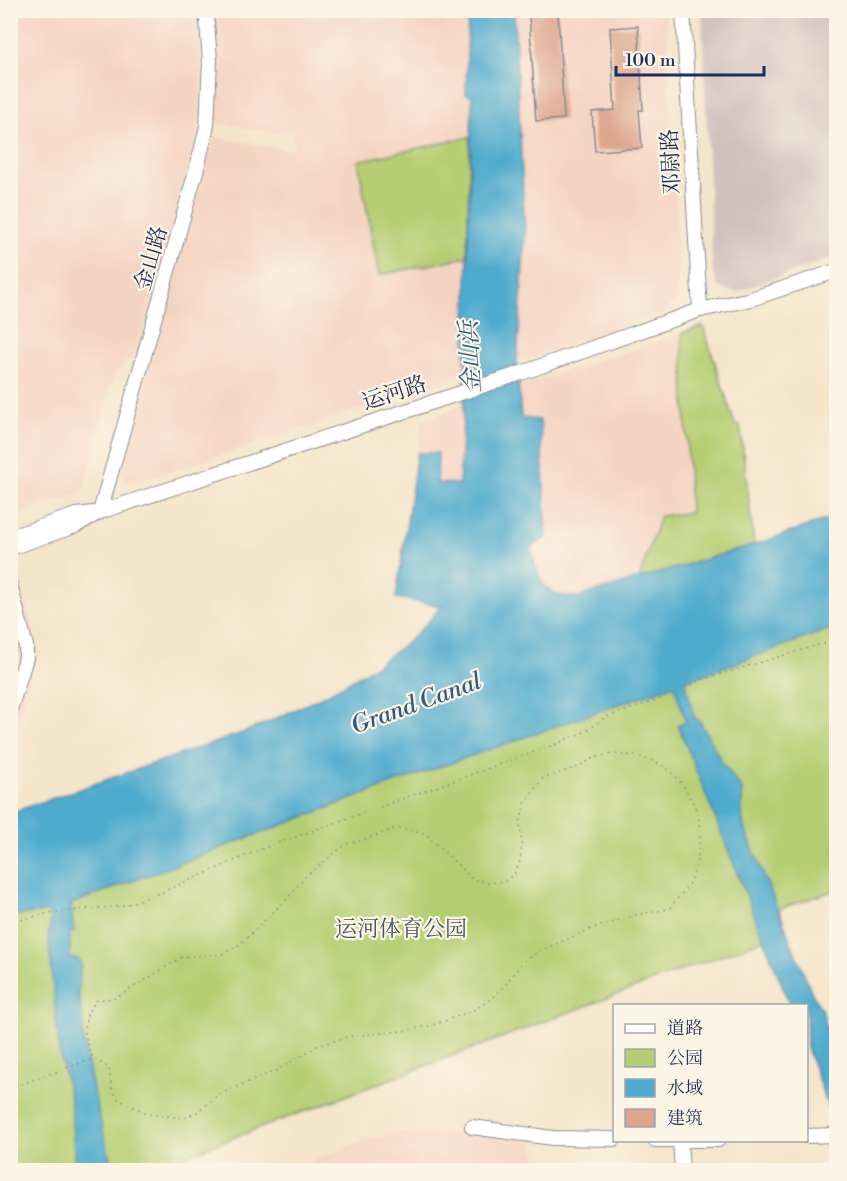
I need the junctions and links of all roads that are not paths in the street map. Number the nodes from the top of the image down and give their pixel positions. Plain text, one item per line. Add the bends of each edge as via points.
1 (206, 10) edge
2 (682, 10) edge
3 (836, 272) edge
4 (699, 310) junction
5 (100, 512) junction
6 (10, 537) edge
7 (10, 548) edge
8 (10, 585) edge
9 (11, 707) edge
10 (472, 1127) dead end
11 (833, 1135) edge
12 (808, 1136) edge
13 (613, 1139) edge
14 (680, 1142) edge
15 (682, 1170) edge

1 - 5 street, 金山路 via 210,60 207,126
2 - 4 street, 邓尉路
3 - 4 street, 运河路 via 751,299
4 - 5 street, 运河路
5 - 6 street, 运河路 via 76,515
5 - 7 street, 运河路 via 75,526
8 - 9 street via 26,646 24,669
10 - 13 street via 553,1138
11 - 12 street
14 - 15 street

